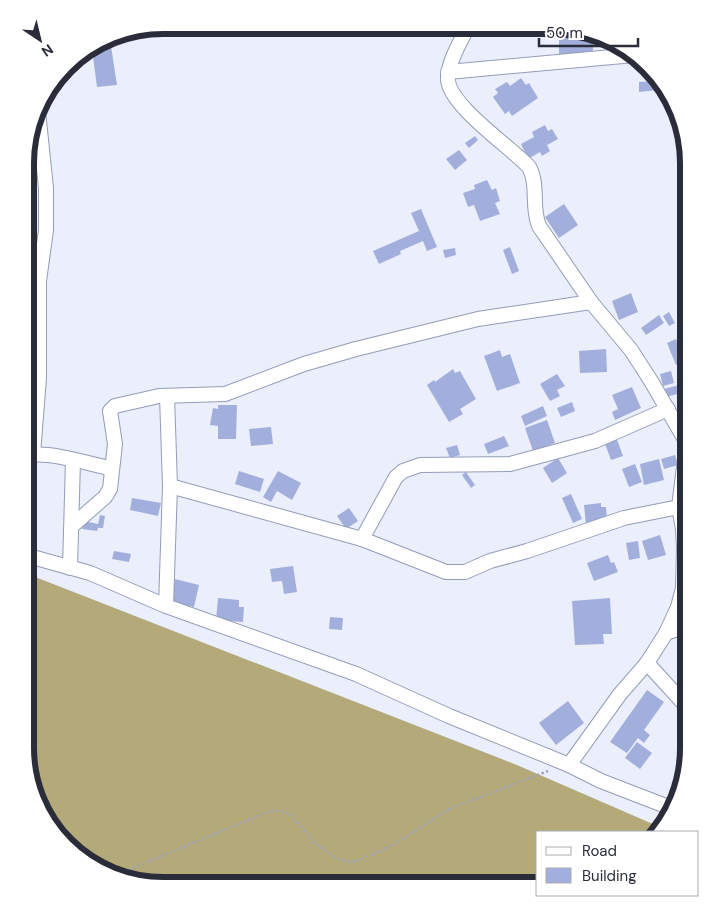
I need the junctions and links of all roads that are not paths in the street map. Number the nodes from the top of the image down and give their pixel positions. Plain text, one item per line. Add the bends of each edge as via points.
1 (465, 34) edge
2 (623, 56) edge
3 (448, 72) junction
4 (40, 125) edge
5 (591, 302) junction
6 (167, 396) junction
7 (668, 409) junction
8 (34, 416) edge
9 (680, 430) edge
10 (34, 456) edge
11 (73, 460) junction
12 (112, 469) junction
13 (170, 486) junction
14 (680, 500) edge
15 (679, 507) junction
16 (680, 512) edge
17 (72, 526) junction
18 (362, 539) junction
19 (34, 558) edge
20 (70, 568) junction
21 (680, 599) edge
22 (166, 606) junction
23 (680, 628) edge
24 (666, 633) junction
25 (647, 663) junction
26 (680, 699) edge
27 (569, 765) junction
28 (666, 806) edge

1 - 3 street
2 - 3 street
3 - 5 street via 448,86 458,99 494,137 529,167 539,226
4 - 8 street via 46,188 46,230 39,281 39,378
5 - 6 street via 478,319 365,347 304,364 225,394
5 - 7 street via 631,350
6 - 12 street via 115,406 110,410 115,444
6 - 13 street
7 - 9 street
7 - 18 street via 595,441 510,464 420,465 403,471 396,477
10 - 11 street
11 - 12 street
11 - 17 street
12 - 17 street via 110,489 105,497
13 - 18 street
13 - 22 street
14 - 15 street
15 - 16 street
15 - 18 street via 624,518 490,561 466,572 437,570
17 - 20 street
19 - 20 street
20 - 22 street via 90,573
21 - 24 street
22 - 27 street via 356,674
23 - 24 street
24 - 25 street
25 - 26 street
25 - 27 street via 620,694
27 - 28 street

